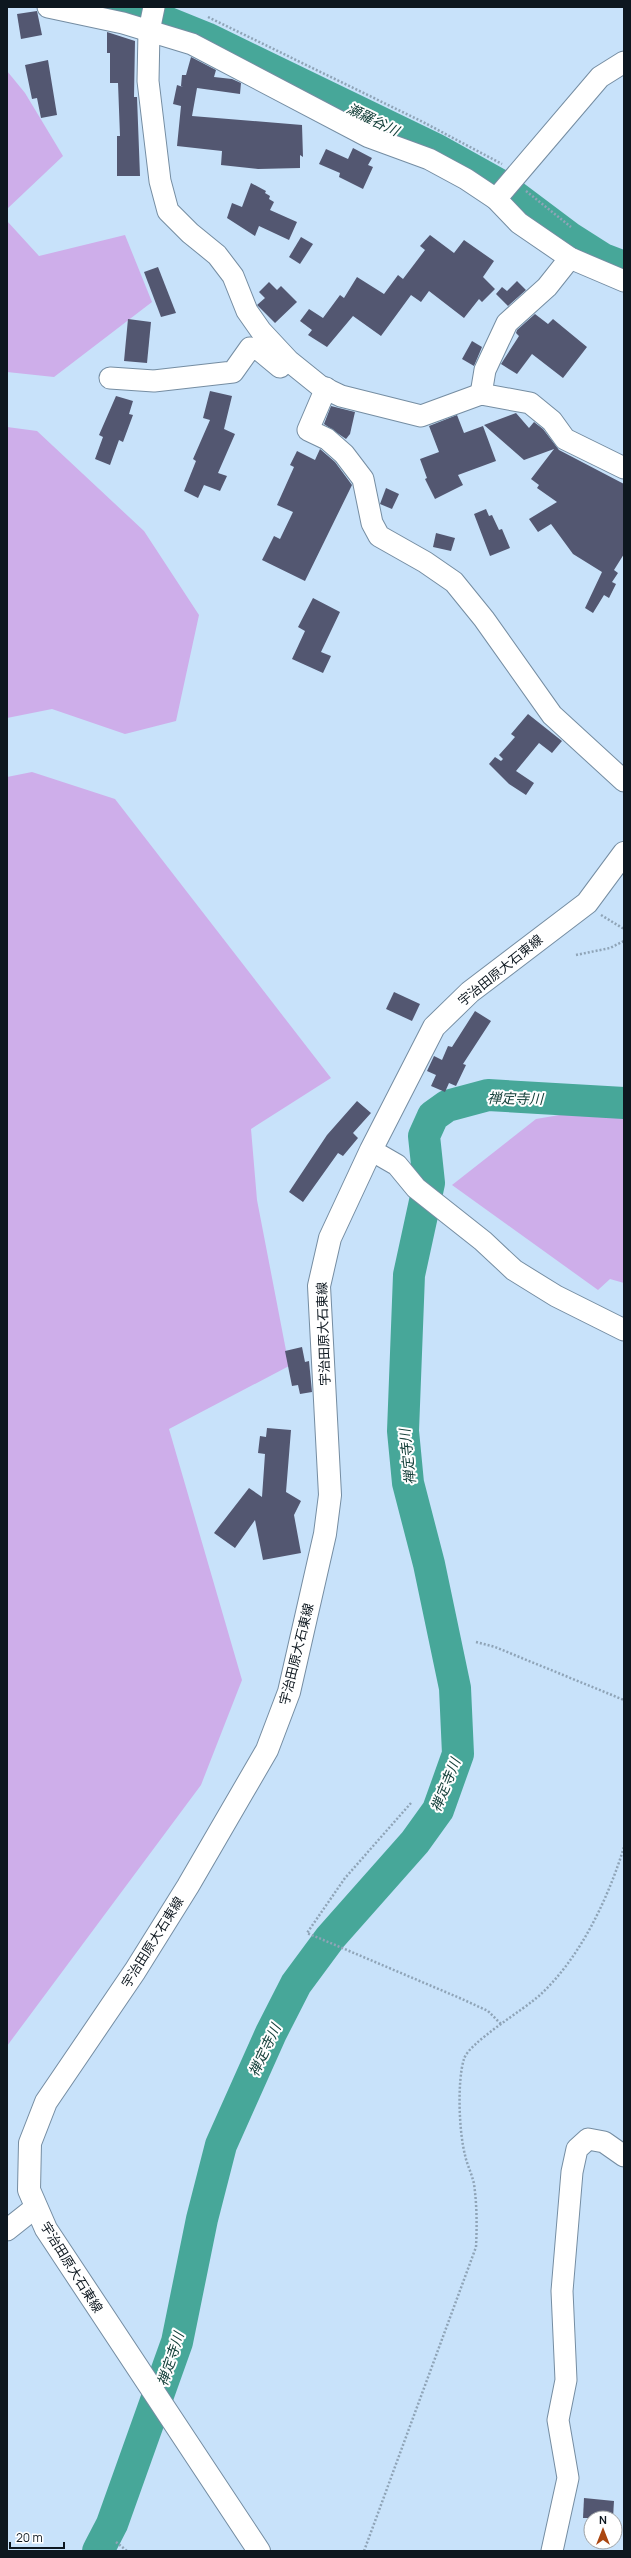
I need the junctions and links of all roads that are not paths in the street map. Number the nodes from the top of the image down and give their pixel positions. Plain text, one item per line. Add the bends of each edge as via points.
1 (48, 7) edge
2 (151, 18) edge
3 (624, 62) edge
4 (505, 187) junction
5 (570, 258) junction
6 (624, 281) edge
7 (296, 366) junction
8 (110, 378) dead end
9 (326, 388) junction
10 (481, 394) junction
11 (624, 468) edge
12 (624, 781) edge
13 (624, 853) edge
14 (370, 1150) junction
15 (624, 1330) edge
16 (624, 2156) edge
17 (36, 2207) junction
18 (7, 2230) edge
19 (259, 2551) edge
20 (552, 2551) edge

1 - 2 street via 123,22
2 - 4 street via 192,44 369,137
2 - 7 street via 149,88 160,181 168,211 217,255 233,276 247,311 261,331
3 - 4 street via 600,77
4 - 5 street via 520,223
5 - 6 street
5 - 10 street via 546,287 507,324 485,370
7 - 8 street via 289,373 258,349 250,348 233,372 203,378 154,381
7 - 9 street
9 - 10 street via 341,396 421,416
9 - 12 street via 308,430 327,439 344,454 363,479 372,523 379,536 454,582 484,619 552,715
10 - 11 street via 530,403 552,421 566,439
13 - 14 main road, 宇治田原大石東線 via 587,903 470,992 434,1027
14 - 15 street via 397,1165 424,1193 514,1270 556,1296
14 - 17 main road, 宇治田原大石東線 via 330,1238 319,1286 330,1495 325,1534 289,1692 267,1750 188,1886 135,1971 46,2102 30,2143 29,2190
16 - 20 street via 604,2142 588,2139 577,2149 572,2172 562,2291 566,2380 558,2420 568,2478
17 - 18 street
17 - 19 main road, 宇治田原大石東線 via 46,2229

